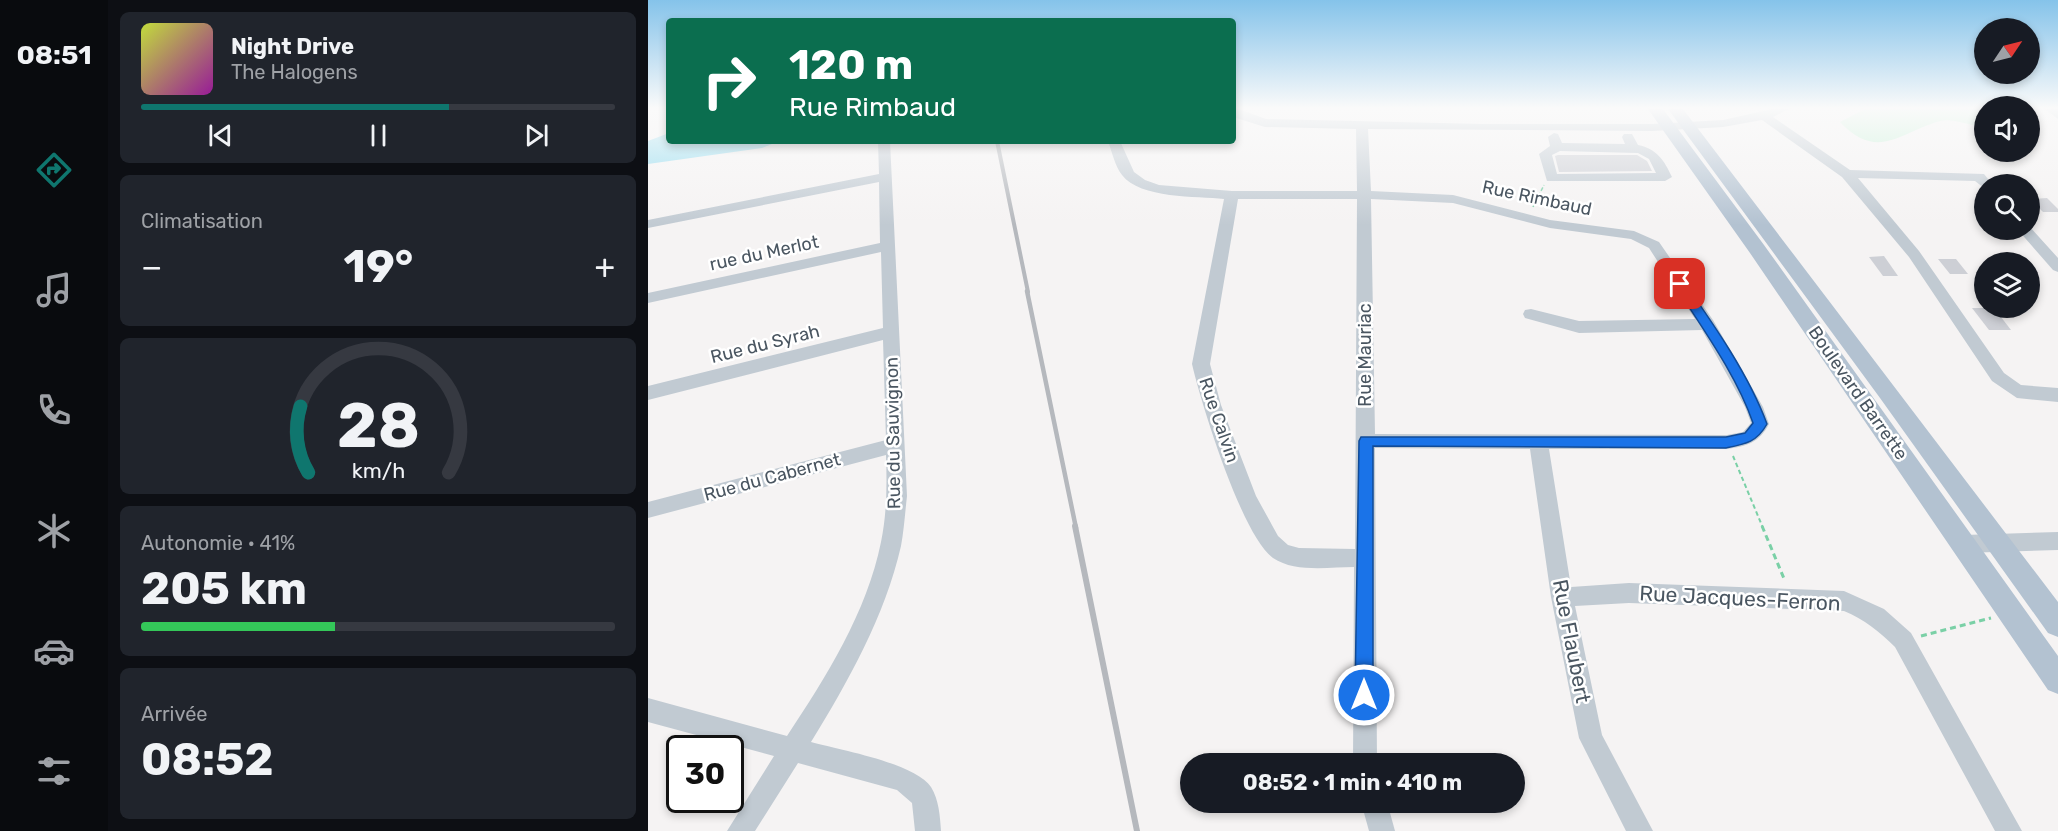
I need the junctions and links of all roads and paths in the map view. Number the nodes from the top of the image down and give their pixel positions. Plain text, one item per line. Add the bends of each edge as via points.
1 (885, 148) edge
2 (1117, 148) edge
3 (1363, 148) edge
4 (1556, 148) edge
5 (1640, 148) edge
6 (1691, 148) edge
7 (1695, 148) edge
8 (1810, 148) edge
9 (1848, 174) junction
10 (886, 177) junction
11 (1974, 177) edge
12 (1232, 195) junction
13 (1364, 195) junction
14 (648, 224) edge
15 (2034, 240) edge
16 (888, 246) junction
17 (2058, 267) edge
18 (648, 298) edge
19 (1532, 314) dead end
20 (1707, 324) junction
21 (891, 332) junction
22 (648, 393) edge
23 (2058, 394) edge
24 (1538, 440) junction
25 (1366, 441) junction
26 (1726, 442) junction
27 (895, 445) junction
28 (648, 510) edge
29 (2058, 541) edge
30 (1964, 544) junction
31 (2001, 544) junction
32 (1363, 558) junction
33 (1562, 597) junction
34 (1793, 600) junction
35 (2013, 616) junction
36 (2058, 624) edge
37 (1904, 640) junction
38 (2058, 680) edge
39 (648, 710) edge
40 (792, 750) junction
41 (1365, 753) edge
42 (1377, 813) edge
43 (740, 831) edge
44 (928, 831) edge
45 (1382, 831) edge
46 (1640, 831) edge
47 (2009, 831) edge

1 - 10 street, Rue du Sauvignon
2 - 12 street, Rue Rimbaud via 1128,174 1140,183 1157,189
3 - 13 street, Rue Mauriac
4 - 5 street via 1545,154 1552,178 1665,177 1656,156
6 - 30 main road, Boulevard Barrette via 1757,249
7 - 31 main road, Boulevard Barrette
8 - 9 street
9 - 11 street
9 - 23 street via 1914,254 1998,377 2017,391
10 - 14 street
10 - 16 street, Rue du Sauvignon
12 - 13 street, Rue Rimbaud
12 - 32 street, Rue Calvin via 1201,364 1208,394 1268,541 1279,552 1295,556
13 - 20 street, Rue Rimbaud via 1453,199 1550,224 1634,235 1654,245
13 - 25 street, Rue Mauriac
15 - 17 street
16 - 18 street, rue du Merlot
16 - 21 street, Rue du Sauvignon
19 - 20 street via 1579,327
20 - 26 street, Rue Rimbaud via 1760,424 1749,438
21 - 22 street, Rue du Syrah
21 - 27 street, Rue du Sauvignon
24 - 25 street, Rue Rimbaud
24 - 26 street, Rue Rimbaud
24 - 33 street, Rue Flaubert
25 - 32 street, Rue Mauriac
26 - 34 path
27 - 28 street, Rue du Cabernet
27 - 40 street, Rue du Sauvignon via 897,496 885,564 862,626 834,682
29 - 31 street
30 - 31 street
30 - 35 main road, Boulevard Barrette
31 - 36 main road, Boulevard Barrette
32 - 41 street, Rue Mauriac
33 - 34 street, Rue Jacques-Ferron via 1629,593
33 - 46 street, Rue Flaubert via 1591,738
34 - 37 street, Rue Jacques-Ferron via 1844,601 1861,606
35 - 37 path via 1998,616
35 - 38 main road, Boulevard Barrette
37 - 47 street, Rue Jacques-Ferron
39 - 40 street
40 - 43 street, Rue du Sauvignon
40 - 44 street via 902,779 917,787 926,802
42 - 45 street

